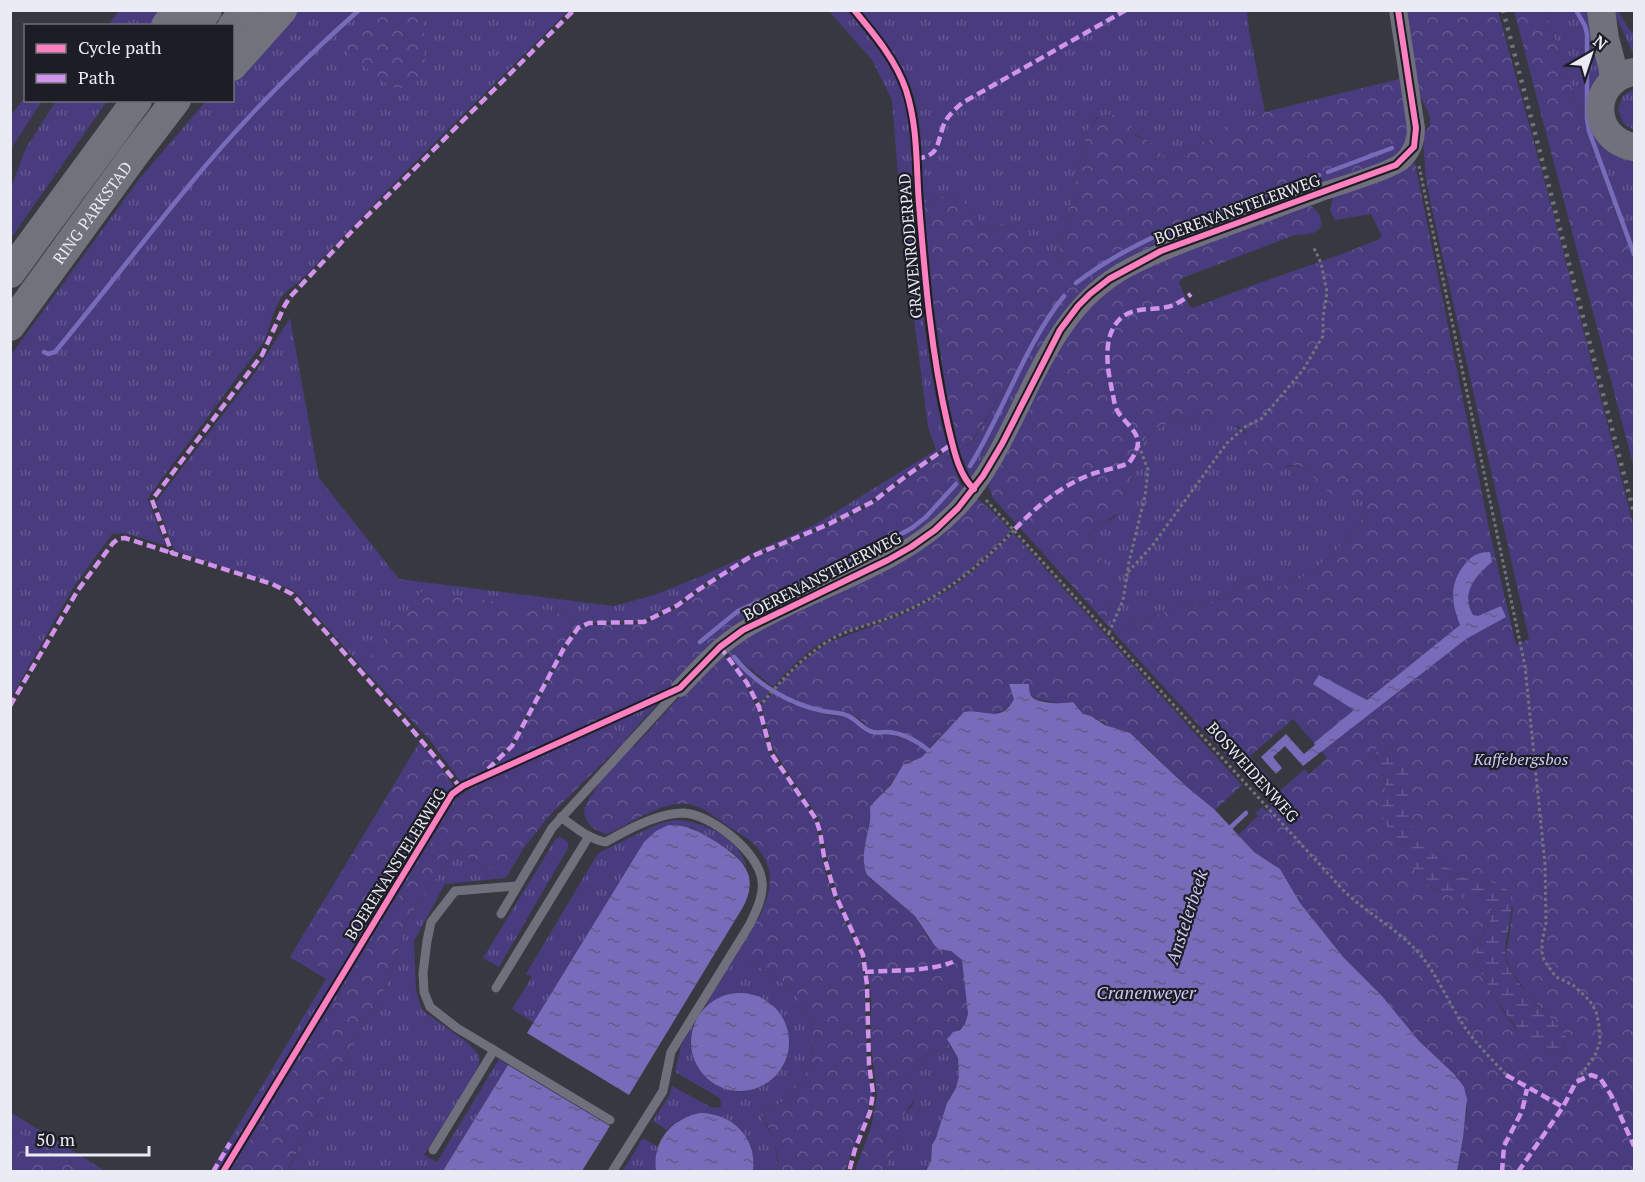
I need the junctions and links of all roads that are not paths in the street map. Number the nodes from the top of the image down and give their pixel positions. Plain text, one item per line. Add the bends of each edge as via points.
1 (177, 10) edge
2 (207, 10) edge
3 (245, 10) edge
4 (282, 10) edge
5 (1398, 10) edge
6 (1602, 13) edge
7 (167, 24) edge
8 (196, 24) edge
9 (234, 24) edge
10 (234, 64) edge
11 (1628, 73) edge
12 (118, 102) edge
13 (136, 102) edge
14 (174, 102) edge
15 (196, 102) edge
16 (1635, 147) edge
17 (134, 155) junction
18 (38, 233) junction
19 (10, 273) edge
20 (10, 326) edge
21 (680, 688) joint
22 (561, 817) junction
23 (589, 836) junction
24 (517, 886) junction
25 (501, 914) dead end
26 (496, 988) dead end
27 (495, 1050) junction
28 (610, 1120) dead end
29 (433, 1150) dead end
30 (612, 1172) edge

1 - 7 highway
2 - 8 highway
3 - 9 highway
4 - 10 highway
5 - 21 street, BOERENANSTELERWEG via 1416,128 1414,147 1396,165 1161,251 1109,279 1078,306 1060,330 1002,444 974,489 935,530 888,560 743,630 720,646
6 - 11 main road via 1612,64
11 - 16 main road via 1603,94 1600,103 1602,121 1611,136
12 - 18 highway
13 - 18 highway, RING PARKSTAD
14 - 17 highway, RING PARKSTAD
15 - 17 highway
17 - 20 highway, RING PARKSTAD
18 - 19 highway, RING PARKSTAD
21 - 22 lane
22 - 23 lane
22 - 24 lane
23 - 26 lane
23 - 30 lane via 606,842 672,813 692,814 746,848 762,881 760,903 750,924 670,1052 663,1090
24 - 25 lane
24 - 27 lane via 455,891 431,922 427,941 423,973 430,1007
27 - 28 lane
27 - 29 lane

